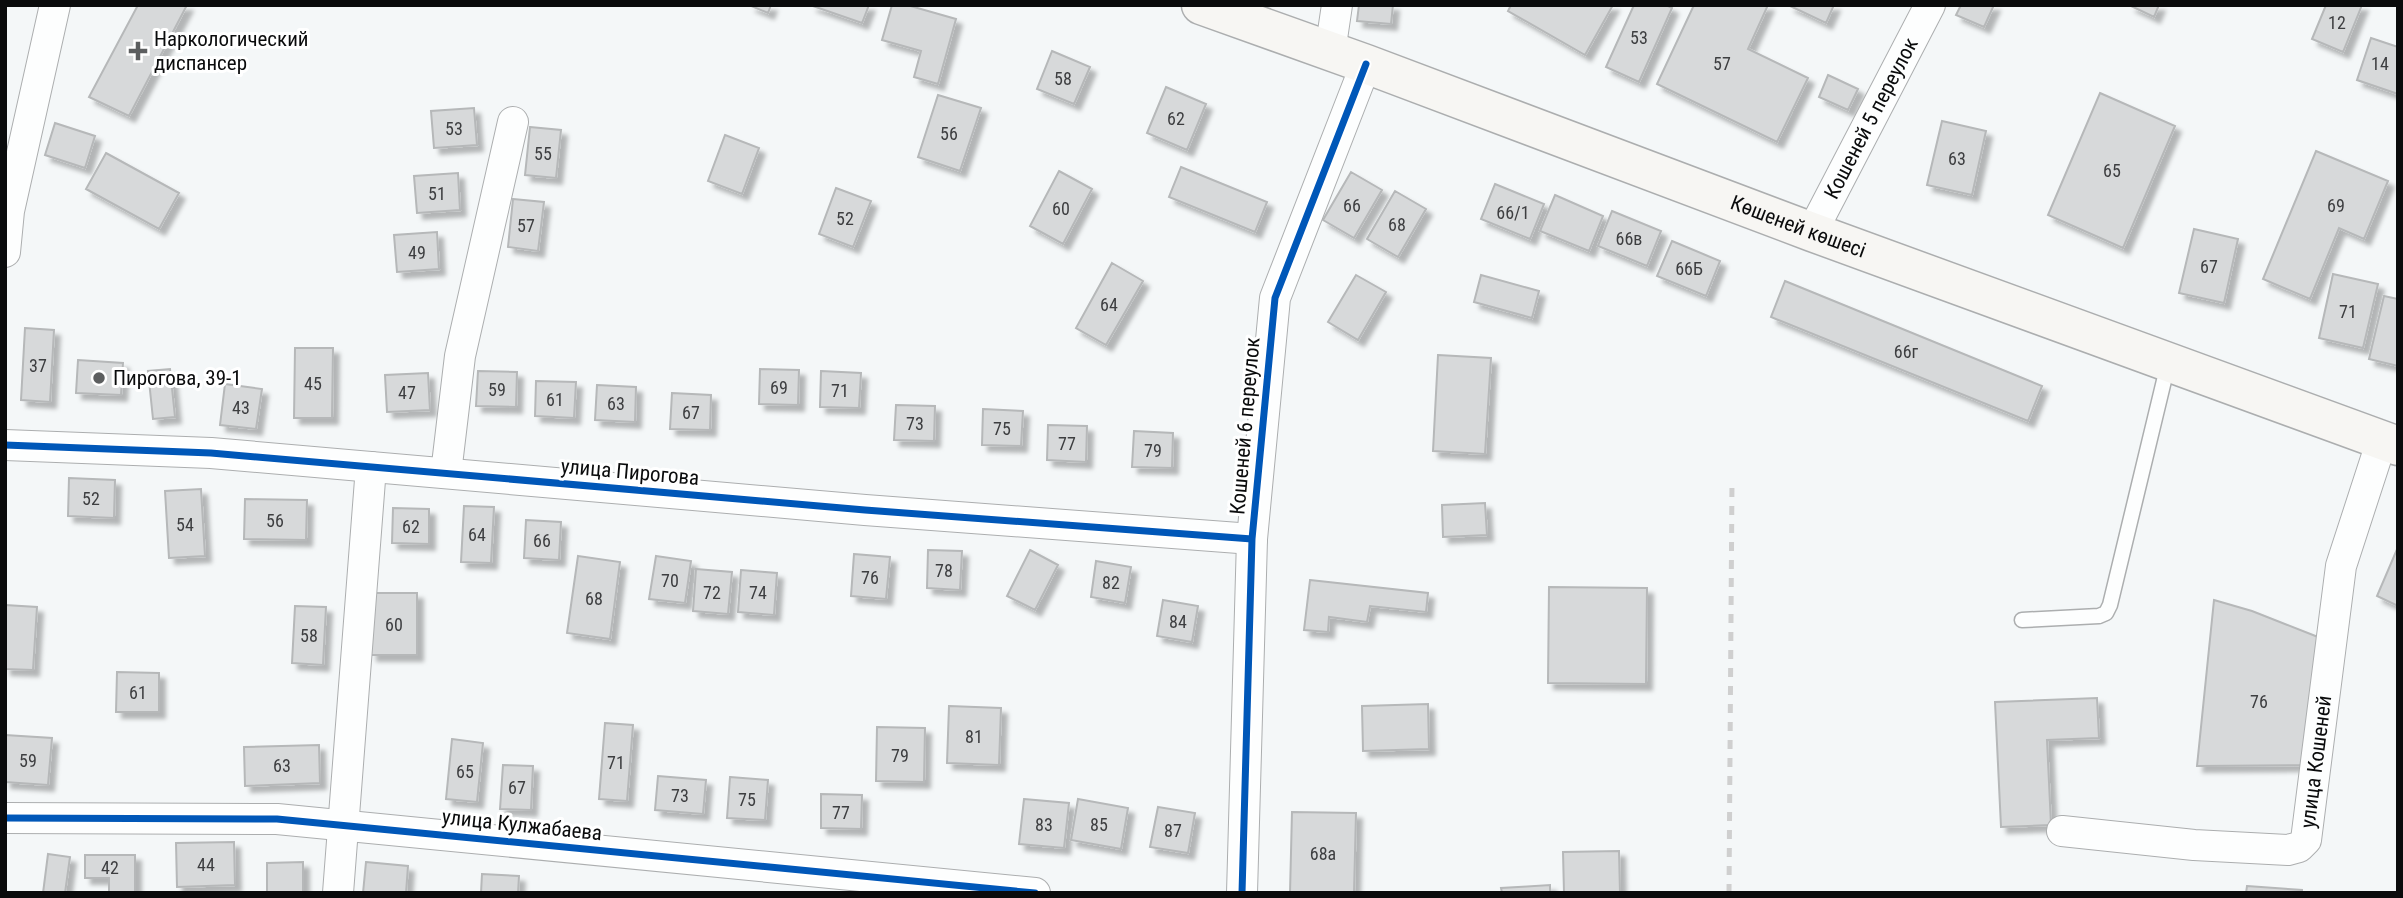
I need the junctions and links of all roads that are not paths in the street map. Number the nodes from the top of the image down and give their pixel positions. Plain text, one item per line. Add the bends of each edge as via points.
1 (55, 5) edge
2 (1201, 5) edge
3 (1337, 5) edge
4 (1930, 5) edge
5 (1330, 52) junction
6 (1366, 64) junction
7 (513, 122) dead end
8 (1812, 232) junction
9 (5, 252) edge
10 (2168, 362) junction
11 (2390, 443) edge
12 (5, 445) edge
13 (371, 467) junction
14 (446, 473) junction
15 (1252, 539) junction
16 (2022, 620) dead end
17 (5, 818) edge
18 (344, 825) junction
19 (2062, 831) dead end
20 (338, 893) edge
21 (1035, 893) edge
22 (1242, 893) edge

1 - 9 street via 9,211
2 - 5 main road, Көшеней көшесі
3 - 5 street
4 - 8 street, Кошеней 5 переулок
5 - 6 main road, Көшеней көшесі
6 - 8 main road, Көшеней көшесі
6 - 15 street, Кошеней 6 переулок via 1275,298
7 - 14 street via 460,356
8 - 10 main road, Көшеней көшесі
10 - 11 main road, Көшеней көшесі
10 - 16 lane via 2110,605 2099,616
11 - 19 street, улица Кошеней via 2341,566 2306,840 2288,850
12 - 13 street, улица Пирогова via 211,453
13 - 14 street, улица Пирогова
13 - 18 street
14 - 15 street, улица Пирогова
15 - 22 street, Кошеней 6 переулок
17 - 18 street, улица Кулжабаева via 277,819
18 - 20 street
18 - 21 street, улица Кулжабаева

